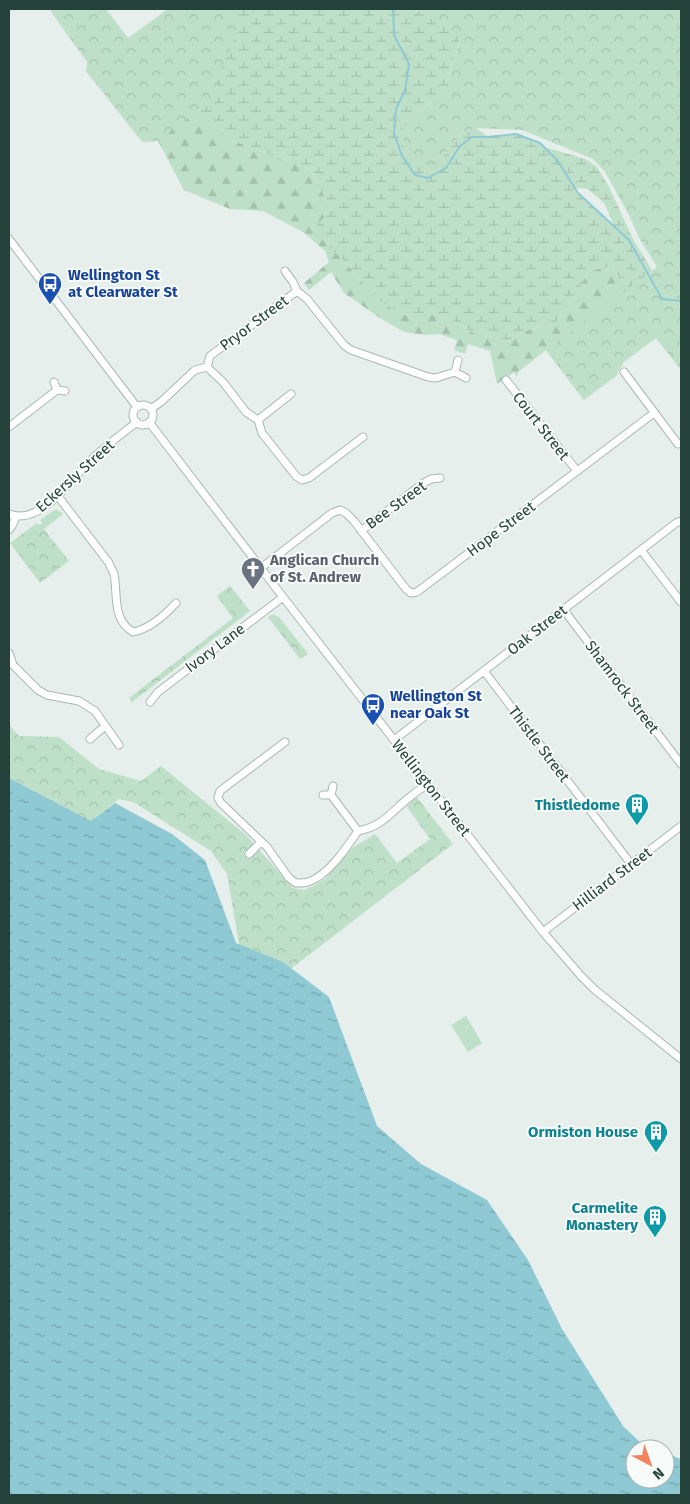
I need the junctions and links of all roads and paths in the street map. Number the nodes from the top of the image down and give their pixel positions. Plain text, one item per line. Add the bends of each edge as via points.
1 (9, 239) edge
2 (285, 271) dead end
3 (297, 291) junction
4 (458, 360) dead end
5 (207, 367) junction
6 (455, 372) junction
7 (624, 372) dead end
8 (466, 378) dead end
9 (506, 380) dead end
10 (54, 382) dead end
11 (57, 390) junction
12 (65, 391) dead end
13 (291, 394) dead end
14 (137, 408) junction
15 (151, 409) junction
16 (654, 413) junction
17 (258, 420) junction
18 (136, 422) junction
19 (150, 422) junction
20 (9, 427) edge
21 (363, 437) dead end
22 (678, 444) dead end
23 (577, 471) junction
24 (440, 478) dead end
25 (57, 495) junction
26 (12, 516) edge
27 (681, 521) edge
28 (9, 530) edge
29 (361, 531) junction
30 (641, 550) junction
31 (261, 568) junction
32 (283, 597) junction
33 (681, 602) edge
34 (176, 603) dead end
35 (563, 610) junction
36 (9, 653) edge
37 (484, 671) junction
38 (150, 702) dead end
39 (106, 726) junction
40 (90, 739) dead end
41 (394, 740) junction
42 (285, 742) dead end
43 (119, 745) dead end
44 (681, 764) edge
45 (428, 784) junction
46 (333, 786) dead end
47 (681, 826) edge
48 (358, 831) junction
49 (261, 842) junction
50 (249, 854) dead end
51 (631, 864) junction
52 (543, 932) junction
53 (681, 1059) edge

1 - 14 street
2 - 3 street, Pryor Street
3 - 5 street, Pryor Street via 210,356
3 - 6 street via 351,350 428,377
4 - 6 street
5 - 15 street, Pryor Street via 195,370
5 - 17 street via 246,412
6 - 8 street
7 - 16 street
9 - 23 street, Court Street
10 - 11 street
11 - 12 street
11 - 20 street
13 - 17 street
14 - 15 street via 144,405
14 - 18 street via 134,414
15 - 19 street via 153,416
16 - 22 street
16 - 23 street, Hope Street
17 - 21 street via 262,433 302,480
18 - 19 street
18 - 25 street, Eckersly Street via 94,456
19 - 31 street, Wellington Street
23 - 29 street, Hope Street via 417,592 406,590
24 - 29 street, Bee Street via 422,484
25 - 26 street, Eckersly Street via 47,506 29,516
25 - 34 street via 109,563 114,574 117,608 125,627 133,632 141,631
26 - 28 street
27 - 30 street, Oak Street
29 - 31 street, Bee Street via 346,513 337,510
30 - 33 street
30 - 35 street, Oak Street
31 - 32 street, Wellington Street
32 - 38 street, Ivory Lane via 158,692
32 - 41 street, Wellington Street
35 - 37 street, Oak Street
35 - 44 street, Shamrock Street
36 - 39 street via 13,665 38,690 79,701 95,711
37 - 41 street, Oak Street
37 - 51 street, Thistle Street
39 - 40 street
39 - 43 street
41 - 45 street, Wellington Street
42 - 49 street via 218,795 221,803
45 - 48 street via 389,817 370,829
45 - 52 street, Wellington Street
46 - 48 street via 327,795
47 - 51 street, Hilliard Street
48 - 49 street via 326,872 309,882 296,883 289,878
49 - 50 street
51 - 52 street, Hilliard Street
52 - 53 street, Wellington Street via 587,982

